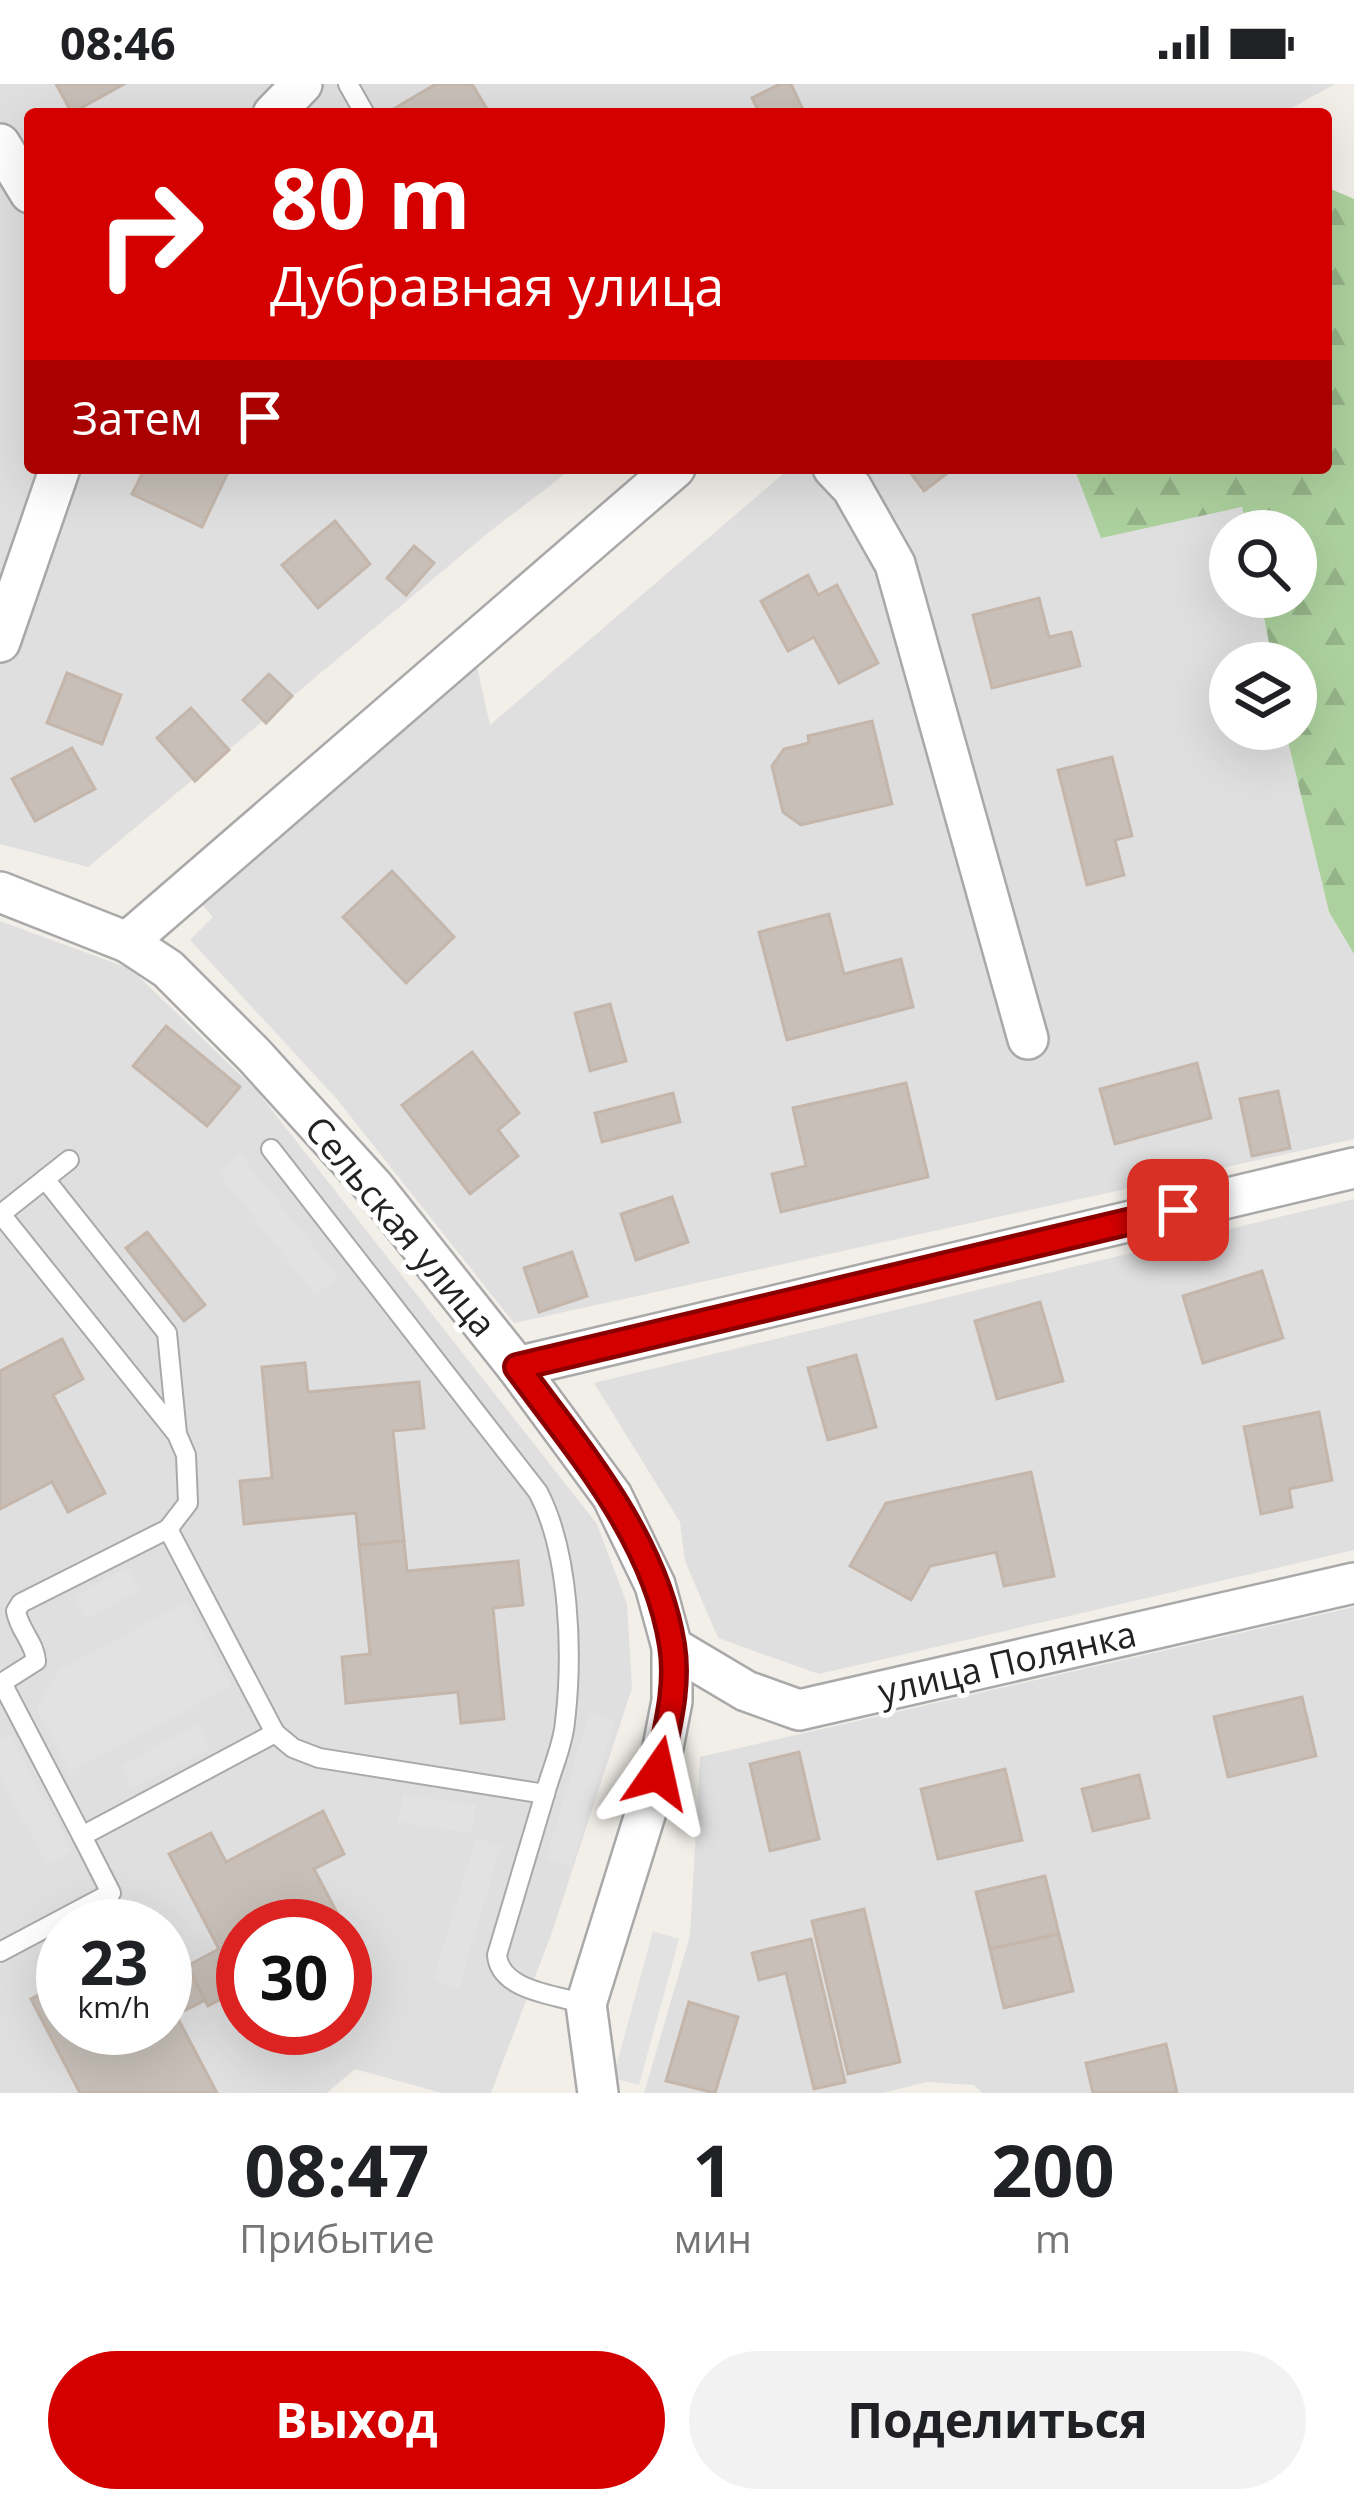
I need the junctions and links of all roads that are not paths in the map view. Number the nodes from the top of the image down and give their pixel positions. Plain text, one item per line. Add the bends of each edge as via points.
1 (302, 84) edge
2 (279, 108) edge
3 (0, 144) edge
4 (24, 183) edge
5 (58, 474) edge
6 (668, 474) edge
7 (839, 474) edge
8 (0, 642) edge
9 (0, 892) edge
10 (127, 942) junction
11 (1028, 1039) dead end
12 (271, 1149) dead end
13 (69, 1160) dead end
14 (1354, 1168) edge
15 (45, 1179) junction
16 (1, 1214) edge
17 (517, 1367) junction
18 (177, 1435) junction
19 (168, 1529) junction
20 (1354, 1583) edge
21 (672, 1647) junction
22 (1, 1684) edge
23 (274, 1733) junction
24 (544, 1794) junction
25 (82, 1836) junction
26 (0, 1952) edge
27 (586, 2005) junction
28 (598, 2093) edge

1 - 2 street
3 - 4 street
5 - 8 street
6 - 10 street
7 - 11 street via 895,564
9 - 10 street, Сельская улица
10 - 17 street, Сельская улица via 168,969 254,1055 373,1186
12 - 24 lane via 549,1514 567,1661 565,1725
13 - 15 lane
14 - 17 street
15 - 16 lane
15 - 18 lane via 167,1334
16 - 18 lane
17 - 21 street, Сельская улица via 612,1496 656,1585
18 - 19 lane via 190,1495
19 - 22 lane via 21,1604 17,1619 36,1661
19 - 23 lane
20 - 21 street, улица Полянка via 799,1710 746,1691
21 - 27 street, Сельская улица via 658,1773
22 - 25 lane
23 - 24 lane via 319,1758
23 - 25 lane
24 - 27 lane via 498,1970
25 - 26 lane via 111,1893
27 - 28 street, Сельская улица

